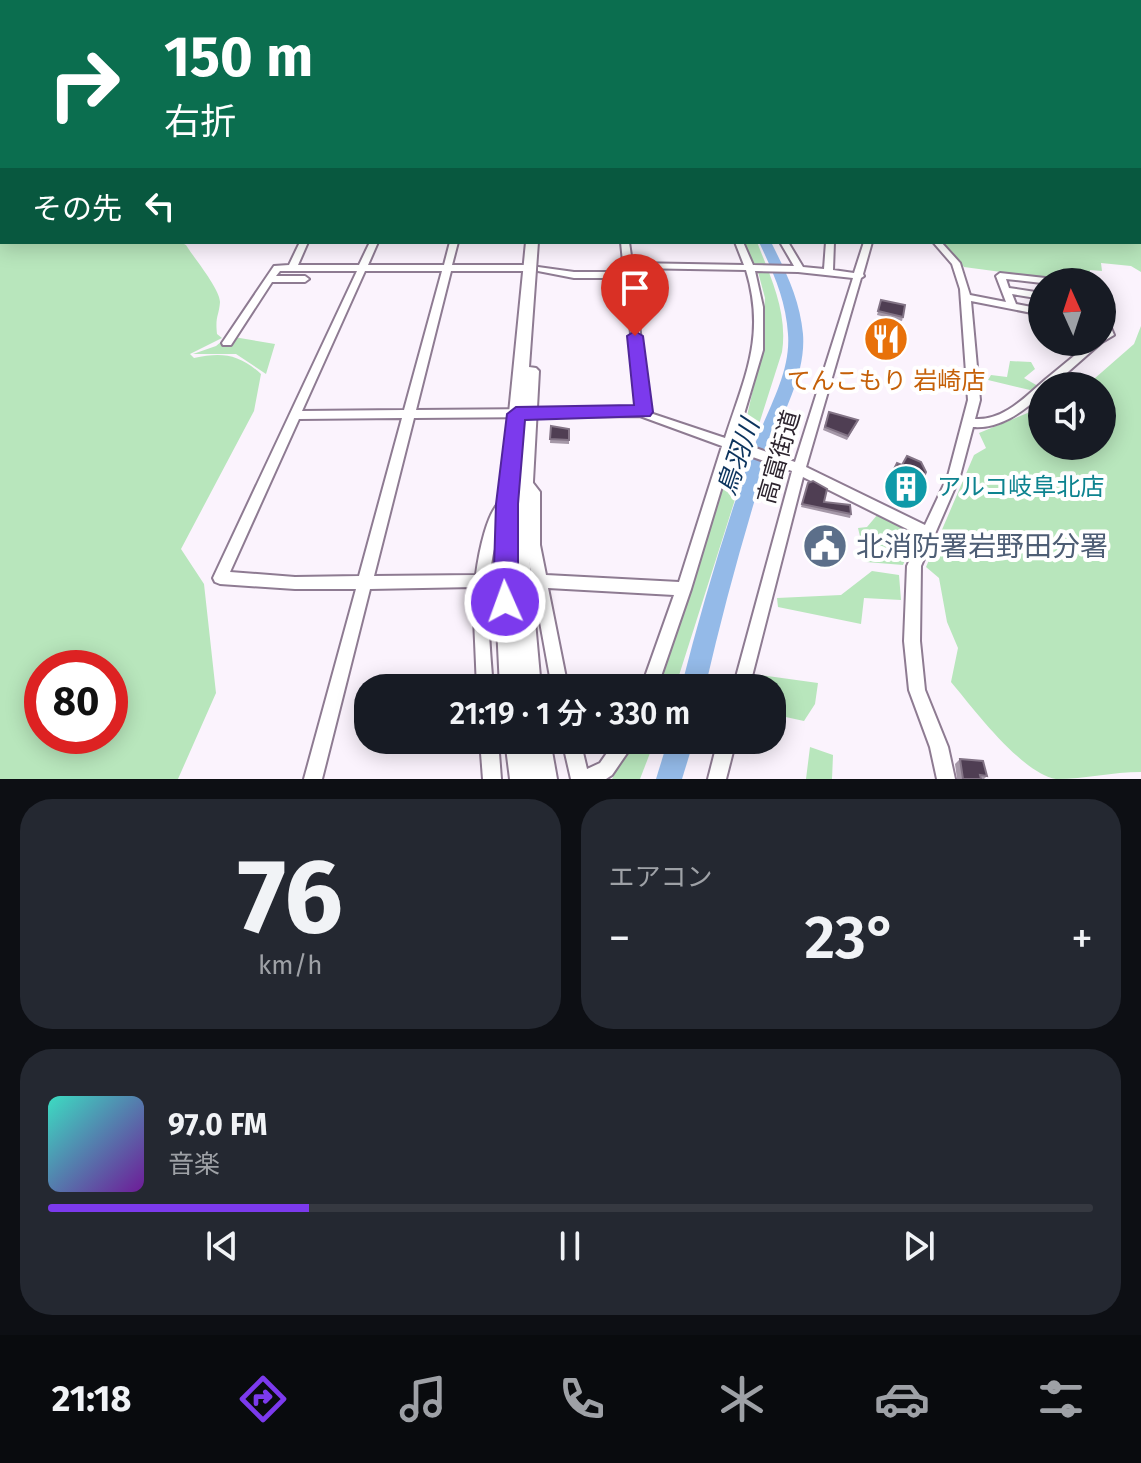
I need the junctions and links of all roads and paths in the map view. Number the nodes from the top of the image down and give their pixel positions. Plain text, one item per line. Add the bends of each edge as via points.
1 (303, 244) edge
2 (373, 244) edge
3 (453, 244) edge
4 (532, 244) edge
5 (542, 244) edge
6 (625, 244) edge
7 (740, 244) edge
8 (785, 244) edge
9 (830, 244) edge
10 (868, 244) edge
11 (939, 244) edge
12 (752, 267) junction
13 (292, 268) junction
14 (362, 268) junction
15 (447, 268) junction
16 (536, 268) junction
17 (799, 269) junction
18 (628, 270) junction
19 (828, 273) junction
20 (860, 276) junction
21 (1028, 278) edge
22 (270, 279) junction
23 (305, 279) dead end
24 (1006, 290) junction
25 (1028, 294) edge
26 (966, 297) junction
27 (1012, 306) junction
28 (1028, 309) edge
29 (227, 343) dead end
30 (1082, 356) edge
31 (1062, 372) edge
32 (1028, 400) edge
33 (644, 412) junction
34 (522, 414) junction
35 (295, 415) junction
36 (408, 415) junction
37 (971, 423) junction
38 (732, 445) junction
39 (792, 466) junction
40 (525, 482) junction
41 (507, 504) junction
42 (928, 533) junction
43 (363, 580) junction
44 (483, 581) junction
45 (540, 581) junction
46 (684, 589) junction
47 (512, 600) junction
48 (485, 674) edge
49 (512, 674) edge
50 (526, 674) edge
51 (557, 674) edge
52 (654, 674) edge
53 (744, 674) edge
54 (490, 754) edge
55 (520, 754) edge
56 (540, 754) edge
57 (574, 754) edge
58 (617, 754) edge
59 (723, 754) edge
60 (313, 779) edge
61 (492, 779) edge
62 (523, 779) edge
63 (544, 779) edge
64 (580, 779) edge
65 (588, 779) edge
66 (717, 779) edge
67 (946, 779) edge

1 - 13 street
2 - 14 street
3 - 15 street
4 - 16 highway
5 - 16 highway
6 - 18 street
7 - 12 street
8 - 17 street
9 - 19 street
10 - 20 street, 高富街道
11 - 26 street via 956,263
12 - 17 street
12 - 18 street
12 - 38 street via 762,314 758,350
13 - 14 street
13 - 22 street via 277,268
14 - 15 street
14 - 35 street
15 - 16 street
15 - 36 street
16 - 18 street via 574,275
16 - 34 highway
17 - 19 street
18 - 33 street
19 - 20 street
20 - 39 street, 高富街道
21 - 24 street via 1003,275
22 - 23 street
22 - 29 street
24 - 25 street
24 - 27 street
26 - 27 street
26 - 37 street via 974,374
27 - 28 street
30 - 31 street
32 - 37 street via 984,424
33 - 34 street
33 - 38 street via 653,420
34 - 36 street
34 - 40 highway
34 - 41 highway
35 - 36 street
35 - 43 street via 220,578
36 - 43 street
37 - 42 street
38 - 39 street
38 - 46 street
39 - 42 street
39 - 53 street, 高富街道
40 - 45 street via 534,492 533,545
40 - 47 highway
41 - 44 street via 497,513
41 - 47 highway
42 - 67 street via 914,566 912,641 917,690
43 - 44 street
43 - 60 street
44 - 48 street
45 - 46 street
45 - 51 street
46 - 52 street
47 - 49 highway
47 - 50 highway
54 - 61 street
55 - 62 highway
56 - 63 highway
57 - 64 street
58 - 65 street via 606,769
59 - 66 street

